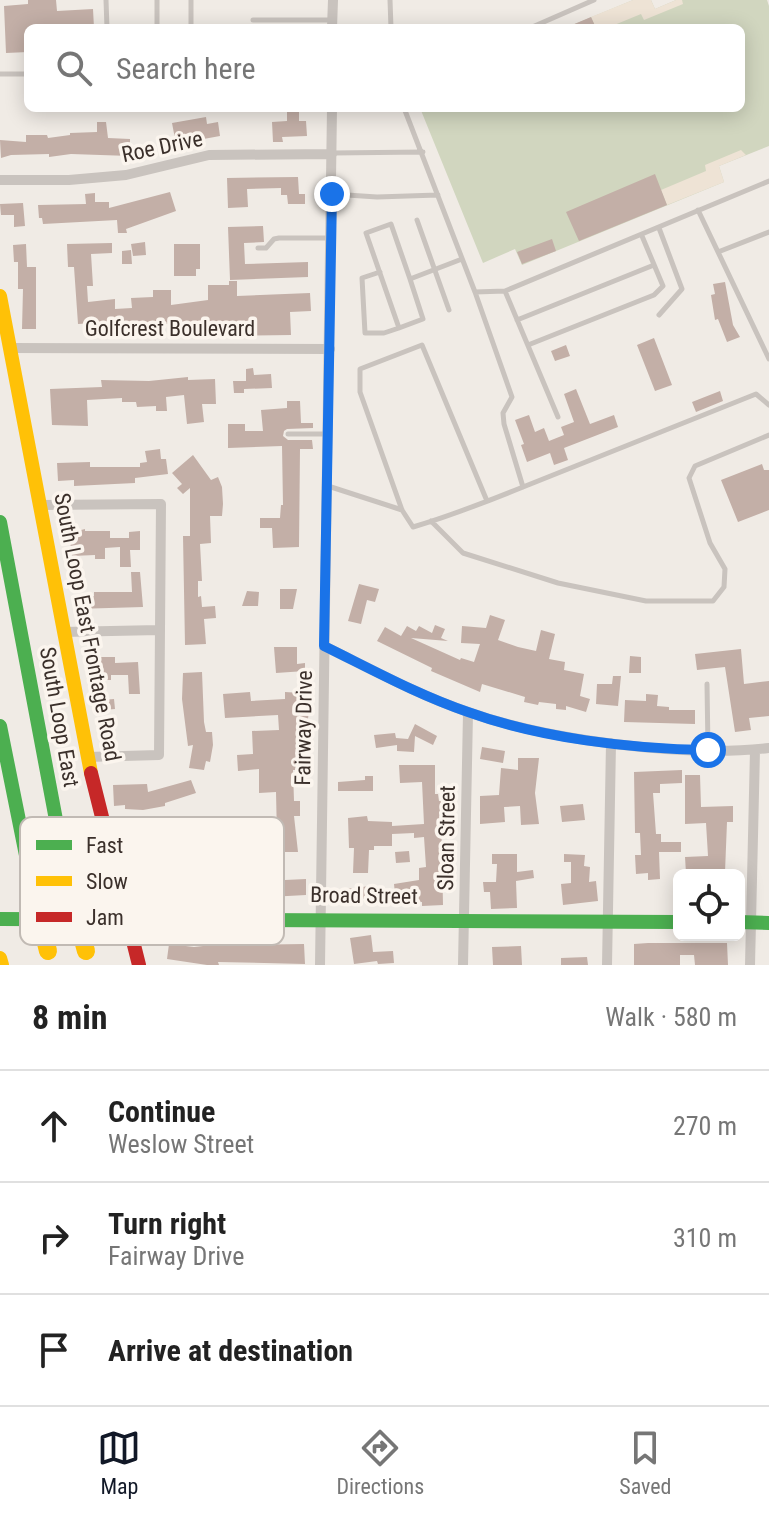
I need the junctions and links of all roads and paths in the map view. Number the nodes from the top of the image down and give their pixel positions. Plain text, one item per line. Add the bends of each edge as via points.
1 (106, 0) edge
2 (157, 0) edge
3 (191, 0) edge
4 (333, 0) edge
5 (390, 0) edge
6 (594, 0) edge
7 (253, 20) dead end
8 (107, 24) edge
9 (157, 24) edge
10 (191, 24) edge
11 (332, 24) edge
12 (391, 24) edge
13 (539, 24) edge
14 (0, 74) edge
15 (24, 74) edge
16 (332, 112) edge
17 (406, 112) edge
18 (423, 152) junction
19 (332, 154) junction
20 (0, 180) edge
21 (769, 181) edge
22 (332, 194) junction
23 (438, 195) junction
24 (698, 210) junction
25 (417, 220) dead end
26 (659, 228) junction
27 (769, 232) edge
28 (642, 235) junction
29 (331, 238) junction
30 (258, 248) dead end
31 (718, 252) junction
32 (462, 259) junction
33 (654, 265) junction
34 (434, 270) junction
35 (380, 272) junction
36 (410, 279) junction
37 (505, 291) junction
38 (475, 292) junction
39 (0, 296) edge
40 (449, 310) dead end
41 (659, 315) dead end
42 (517, 320) junction
43 (399, 328) junction
44 (528, 345) junction
45 (10, 348) junction
46 (330, 349) junction
47 (769, 359) edge
48 (769, 405) edge
49 (558, 417) dead end
50 (288, 434) dead end
51 (328, 434) junction
52 (769, 435) edge
53 (327, 486) junction
54 (523, 487) junction
55 (487, 501) junction
56 (40, 505) junction
57 (402, 510) junction
58 (431, 521) junction
59 (0, 522) edge
60 (159, 630) junction
61 (63, 632) junction
62 (324, 646) junction
63 (707, 684) dead end
64 (468, 713) junction
65 (0, 726) edge
66 (611, 743) junction
67 (769, 748) edge
68 (708, 750) junction
69 (755, 750) junction
70 (87, 757) junction
71 (55, 817) edge
72 (101, 817) edge
73 (20, 825) edge
74 (284, 919) edge
75 (321, 919) junction
76 (464, 920) junction
77 (607, 922) junction
78 (673, 922) edge
79 (753, 923) edge
80 (133, 945) edge
81 (0, 958) edge
82 (2, 965) edge
83 (139, 965) edge
84 (320, 965) edge
85 (463, 965) edge
86 (607, 965) edge
87 (750, 965) edge

1 - 8 lane
2 - 9 lane
3 - 10 lane
4 - 11 street
5 - 12 lane
6 - 13 lane
7 - 11 lane
14 - 15 lane
16 - 19 street, Fairway Drive
17 - 18 lane
18 - 19 lane
18 - 23 lane
19 - 20 street, Roe Drive via 209,155 126,175
19 - 22 street, Fairway Drive
21 - 24 lane
22 - 23 lane
22 - 29 street, Fairway Drive
23 - 32 lane
24 - 26 lane
24 - 31 lane
25 - 34 lane
26 - 28 lane
26 - 41 lane via 682,289
27 - 31 lane
28 - 33 lane
28 - 37 lane
29 - 30 lane via 279,238
29 - 46 street, Fairway Drive
31 - 47 lane
32 - 34 lane
32 - 38 lane
33 - 42 lane
33 - 44 lane via 663,286 654,295
34 - 36 lane
34 - 40 lane
35 - 36 lane via 366,233 391,224
35 - 43 lane
35 - 43 lane via 362,278 365,333
36 - 43 lane via 423,319
37 - 38 lane
37 - 42 lane
38 - 54 lane via 512,397 503,413 504,424
39 - 45 main road, South Loop East Frontage Road
42 - 44 lane
44 - 49 lane
45 - 46 street, Golfcrest Boulevard
45 - 56 main road, South Loop East Frontage Road
46 - 51 street, Fairway Drive
48 - 54 lane via 756,394
50 - 51 lane
51 - 53 street, Fairway Drive
52 - 58 lane via 695,466 689,478 710,543 725,569 724,587 713,601 646,601 558,583 463,553
53 - 57 lane
53 - 62 street, Fairway Drive
54 - 55 lane
55 - 57 lane via 422,345 360,369 360,392
55 - 58 lane
56 - 60 street via 161,504
56 - 61 main road, South Loop East Frontage Road
57 - 58 lane via 413,527
59 - 71 main road, South Loop East, bridge
60 - 61 street
60 - 70 street via 159,755
61 - 70 main road, South Loop East Frontage Road
62 - 64 street
62 - 75 street, Fairway Drive
63 - 68 lane
64 - 66 street
64 - 76 street, Sloan Street
65 - 73 main road, bridge
66 - 68 street
66 - 77 street
67 - 69 street
68 - 69 street
69 - 79 street
70 - 72 main road, South Loop East Frontage Road
74 - 75 main road, Broad Street
75 - 76 main road, Broad Street
75 - 84 street, Fairway Drive
76 - 77 main road, Broad Street
76 - 85 street, Sloan Street
77 - 78 main road, Broad Street
77 - 86 street
79 - 87 street
80 - 83 main road, South Loop East Frontage Road
81 - 82 main road

